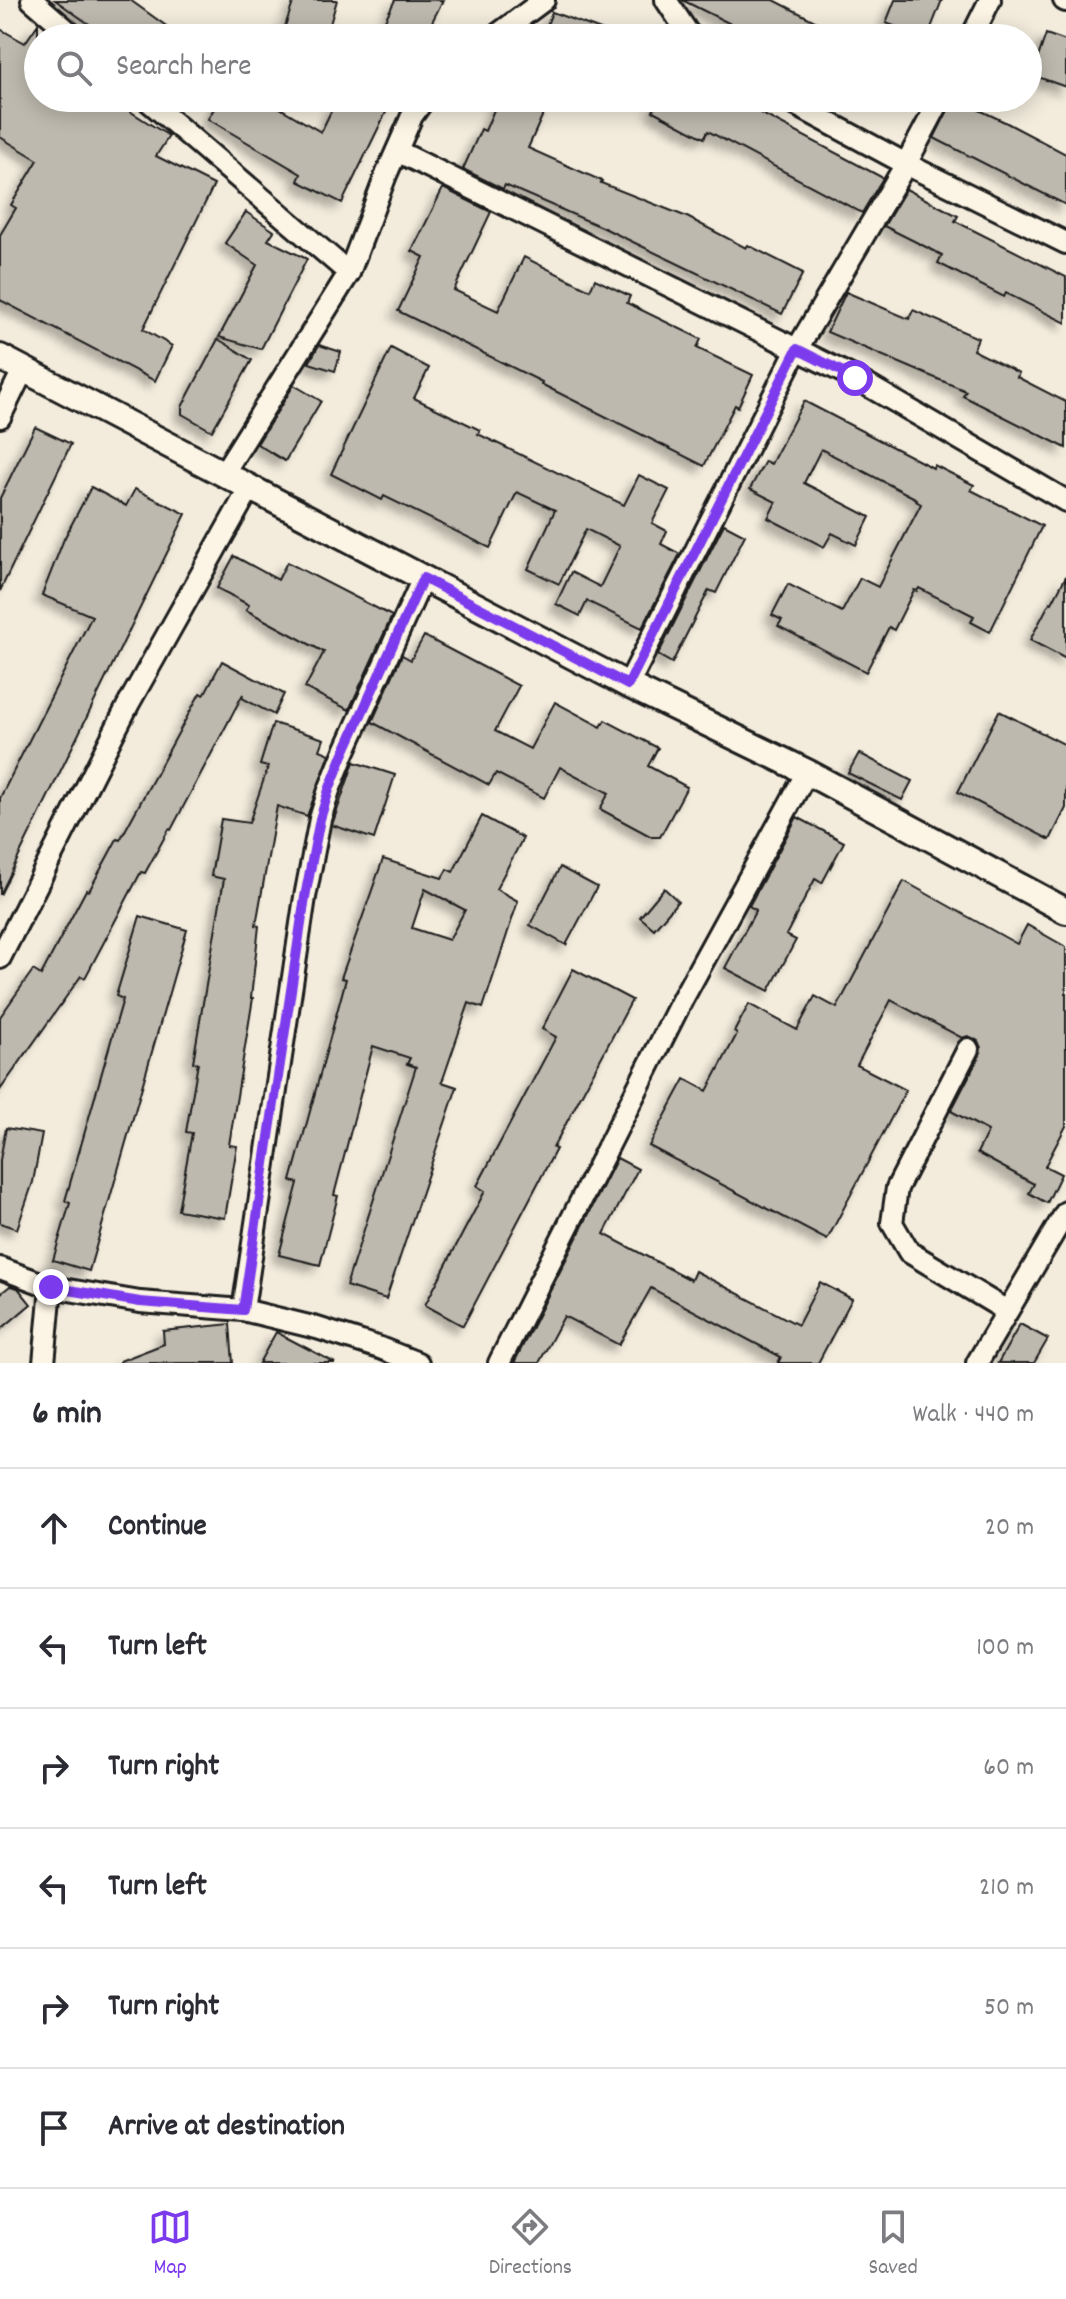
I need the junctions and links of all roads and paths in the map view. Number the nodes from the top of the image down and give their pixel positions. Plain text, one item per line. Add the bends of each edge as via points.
1 (32, 0) edge
2 (544, 0) edge
3 (667, 0) edge
4 (990, 0) edge
5 (60, 24) edge
6 (512, 24) edge
7 (682, 24) edge
8 (978, 24) edge
9 (161, 112) edge
10 (415, 112) edge
11 (809, 112) edge
12 (934, 112) edge
13 (397, 151) junction
14 (906, 164) junction
15 (1066, 243) edge
16 (349, 273) junction
17 (797, 349) junction
18 (0, 357) edge
19 (24, 368) junction
20 (0, 417) edge
21 (223, 474) junction
22 (249, 489) junction
23 (1066, 501) edge
24 (423, 578) junction
25 (628, 685) junction
26 (807, 772) junction
27 (1066, 911) edge
28 (0, 958) edge
29 (968, 1049) dead end
30 (1066, 1212) edge
31 (0, 1268) edge
32 (51, 1287) junction
33 (243, 1310) junction
34 (1007, 1311) junction
35 (44, 1363) edge
36 (418, 1363) edge
37 (499, 1363) edge
38 (977, 1363) edge

1 - 5 street
2 - 6 street
3 - 7 street
4 - 8 street
9 - 16 street
10 - 13 street
11 - 14 street
12 - 14 street
13 - 16 street
13 - 17 street
14 - 15 street
14 - 17 street
16 - 21 street
17 - 23 street
17 - 25 street
18 - 19 street
19 - 20 street
19 - 21 street
21 - 22 street
22 - 24 street
22 - 28 street via 129,703
24 - 25 street
24 - 33 street via 333,778 320,819
25 - 26 street
26 - 27 street
26 - 37 street via 683,998
29 - 34 street via 897,1188 892,1223 909,1252
30 - 34 street
31 - 32 street
32 - 33 street via 140,1302
32 - 35 street
33 - 36 street via 317,1328
34 - 38 street

